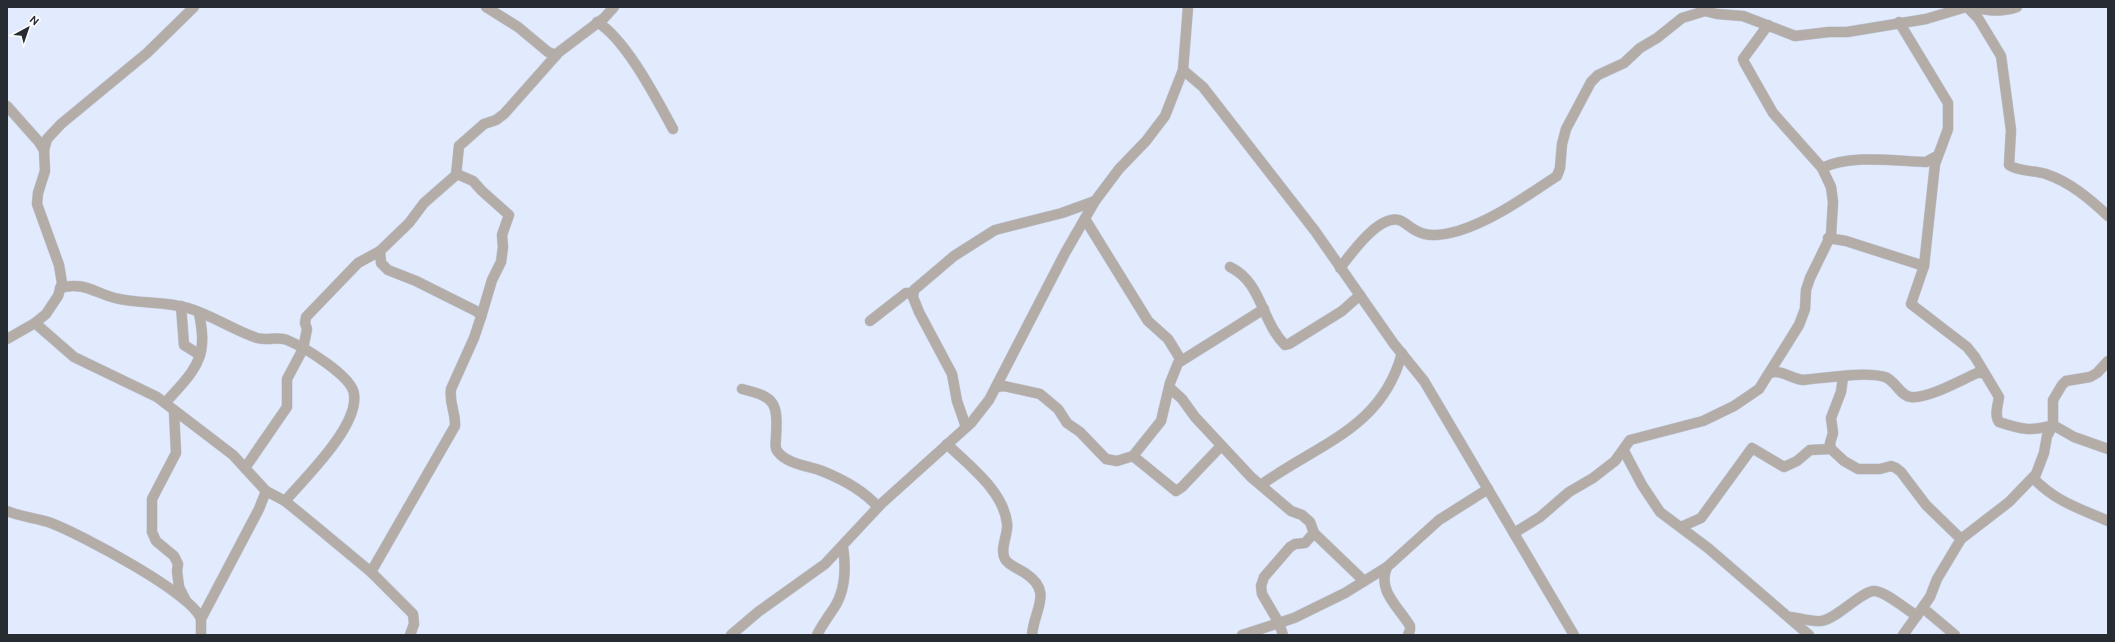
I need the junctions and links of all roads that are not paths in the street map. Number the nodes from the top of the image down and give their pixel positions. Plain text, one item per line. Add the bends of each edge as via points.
1 (194, 7) edge
2 (486, 7) edge
3 (614, 7) edge
4 (1188, 7) edge
5 (1967, 7) edge
6 (2017, 7) edge
7 (1706, 9) edge
8 (597, 22) junction
9 (1899, 22) junction
10 (1768, 25) junction
11 (556, 56) junction
12 (1183, 70) junction
13 (7, 106) edge
14 (674, 129) dead end
15 (44, 150) junction
16 (1937, 156) junction
17 (1822, 168) junction
18 (457, 174) junction
19 (1095, 201) junction
20 (2108, 216) edge
21 (1085, 219) junction
22 (1828, 238) junction
23 (380, 251) junction
24 (1924, 266) junction
25 (1230, 267) dead end
26 (1340, 268) junction
27 (60, 288) junction
28 (913, 293) junction
29 (1360, 295) junction
30 (181, 306) junction
31 (1264, 309) junction
32 (199, 313) junction
33 (481, 317) junction
34 (870, 321) dead end
35 (35, 323) junction
36 (7, 339) edge
37 (303, 349) junction
38 (1402, 353) junction
39 (200, 355) junction
40 (1181, 360) junction
41 (2108, 361) edge
42 (1770, 373) junction
43 (1984, 373) junction
44 (1843, 377) junction
45 (997, 387) junction
46 (1170, 388) junction
47 (742, 389) dead end
48 (165, 404) junction
49 (174, 411) junction
50 (2052, 425) junction
51 (966, 427) junction
52 (947, 444) junction
53 (1221, 446) junction
54 (1831, 449) junction
55 (2108, 449) edge
56 (1624, 450) junction
57 (1133, 456) junction
58 (245, 468) junction
59 (2032, 478) junction
60 (1261, 485) junction
61 (1488, 488) junction
62 (266, 491) junction
63 (285, 501) junction
64 (878, 507) junction
65 (7, 511) edge
66 (2108, 521) edge
67 (1681, 527) junction
68 (1314, 533) junction
69 (1514, 533) junction
70 (1961, 539) junction
71 (843, 547) junction
72 (1387, 567) junction
73 (371, 572) junction
74 (1364, 581) junction
75 (185, 599) junction
76 (1920, 612) junction
77 (1790, 617) junction
78 (201, 619) junction
79 (1279, 623) junction
80 (201, 635) edge
81 (410, 635) edge
82 (731, 635) edge
83 (817, 635) edge
84 (1032, 635) edge
85 (1242, 635) edge
86 (1283, 635) edge
87 (1408, 635) edge
88 (1574, 635) edge
89 (1810, 635) edge
90 (1903, 635) edge
91 (1955, 635) edge

1 - 15 street via 148,53 57,128 47,139
2 - 11 street
3 - 8 street via 608,15
4 - 12 street
5 - 6 street via 1994,12
5 - 9 street via 1926,19
5 - 20 street via 1978,18 2001,56 2012,130 2009,165 2045,173 2060,180 2093,201
7 - 10 street via 1717,14 1743,16
7 - 26 street via 1682,18 1640,48 1624,63 1598,74 1591,82 1566,129 1557,176 1503,210 1459,230 1428,236 1398,220 1388,221 1363,240
8 - 11 street
8 - 14 street via 611,33 650,84
9 - 10 street via 1847,32 1795,36
9 - 16 street via 1948,103 1948,129
10 - 17 street via 1743,58 1744,62 1773,113
11 - 18 street via 504,114 484,124 463,142 458,148
12 - 19 street via 1171,103 1159,125 1115,174
12 - 26 street via 1207,93 1315,231
13 - 15 street
15 - 27 street via 45,171 37,204 59,265 62,278
16 - 17 street via 1926,162 1846,161
16 - 24 street
17 - 22 street via 1831,187 1833,202 1831,235
18 - 23 street via 424,203 409,224
18 - 33 street via 473,181 509,215 502,235 501,262 492,280
19 - 21 street
19 - 28 street via 1062,213 995,230 935,271 922,281
21 - 40 street via 1151,325 1168,339
21 - 45 street
22 - 24 street via 1846,241
22 - 42 street via 1806,290 1805,309 1799,325
23 - 33 street via 381,263 388,270 478,312
23 - 37 street via 358,263 310,312 305,320 307,328
24 - 43 street via 1910,304 1966,348 1975,357
25 - 31 street via 1247,278
26 - 29 street
27 - 30 street via 76,285 132,302
27 - 35 street via 53,305
28 - 34 street via 906,293
28 - 51 street via 919,312 952,374 957,401
29 - 31 street via 1342,311 1287,345 1278,336
29 - 38 street
30 - 32 street
30 - 39 street via 184,345
31 - 40 street
32 - 37 street via 242,332 260,338 283,338
32 - 39 street via 202,344
33 - 73 street via 451,389 450,405 455,426
35 - 36 street
35 - 48 street via 74,357 154,396
37 - 58 street via 287,379 287,407
37 - 63 street via 346,379 354,393 354,402 349,421 331,447
38 - 60 street via 1398,371 1375,408 1334,439
38 - 61 street via 1437,400
39 - 48 street via 190,374
40 - 46 street via 1174,370
41 - 50 street via 2090,377 2066,381 2062,385 2053,400
42 - 44 street via 1778,372 1803,380
42 - 56 street via 1759,390 1722,412 1703,421 1634,438
43 - 44 street via 1977,373 1923,396 1912,398 1905,395 1887,378 1863,375
43 - 50 street via 1999,397 1999,422 2037,430
44 - 54 street via 1842,392 1831,418
45 - 51 street
45 - 57 street via 1004,386 1040,394 1106,459 1117,461
46 - 53 street
46 - 57 street via 1161,421
47 - 64 street via 757,393 774,404 776,447 779,454 834,477 873,501
48 - 49 street
49 - 58 street via 233,455
49 - 75 street via 176,453 152,499 152,532 156,541 176,560 179,587
50 - 55 street
50 - 59 street via 2038,469
51 - 52 street
52 - 64 street
52 - 84 street via 993,491 1000,502 1008,532 1003,554 1005,559 1031,577 1040,588 1039,613 1033,625
53 - 57 street via 1177,491
53 - 60 street
54 - 67 street via 1810,450 1797,461 1784,467 1752,448 1701,518
54 - 70 street via 1858,469 1891,466 1896,468 1926,505
56 - 67 street via 1657,508 1666,518
56 - 69 street via 1615,461 1593,478 1569,492 1540,517
58 - 62 street
59 - 66 street via 2062,502
59 - 70 street via 1994,514
60 - 68 street via 1291,511 1302,515 1310,522
61 - 69 street
61 - 72 street via 1439,520
62 - 63 street
62 - 78 street via 256,516
63 - 73 street
64 - 71 street
65 - 75 street via 50,523 90,541
67 - 77 street
68 - 74 street
68 - 79 street via 1305,543 1290,547 1264,577 1262,594
69 - 88 street
70 - 76 street via 1940,572
71 - 82 street via 819,570 758,612
71 - 83 street via 845,580 836,607
72 - 74 street
72 - 87 street via 1383,577 1385,588 1410,626
73 - 81 street via 413,614 414,624
74 - 79 street via 1312,610
75 - 78 street via 196,609
76 - 77 street via 1874,591 1822,621
76 - 90 street
76 - 91 street
77 - 89 street
78 - 80 street
79 - 85 street
79 - 86 street

